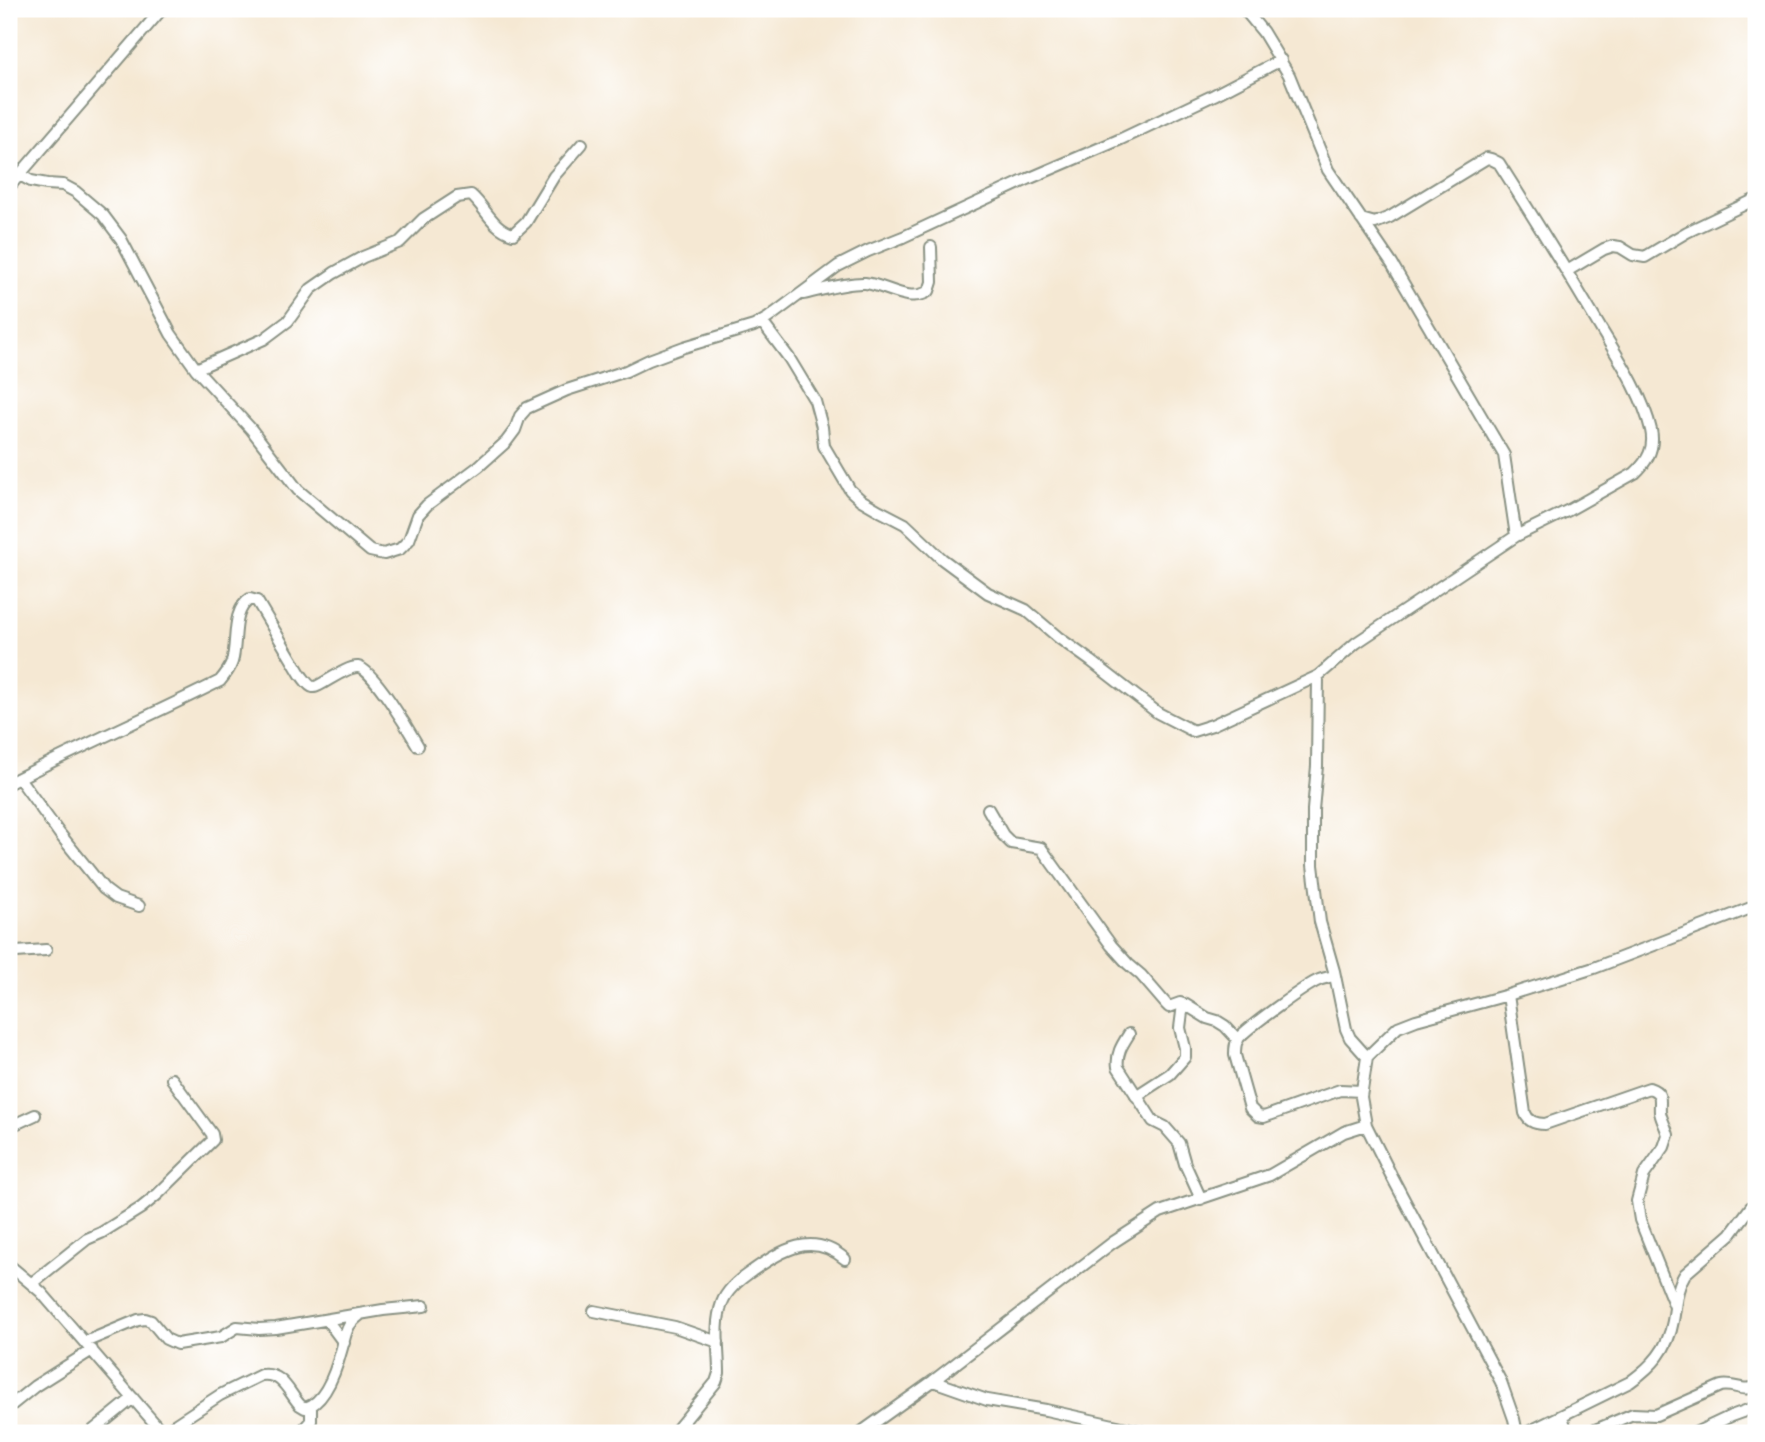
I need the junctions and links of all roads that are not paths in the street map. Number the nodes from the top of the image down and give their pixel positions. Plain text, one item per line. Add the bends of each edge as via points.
1 (162, 9) edge
2 (1244, 9) edge
3 (1280, 60) junction
4 (582, 144) dead end
5 (9, 169) edge
6 (20, 175) junction
7 (9, 187) edge
8 (1756, 199) edge
9 (1361, 219) junction
10 (931, 247) dead end
11 (1567, 271) junction
12 (800, 295) junction
13 (762, 322) junction
14 (196, 369) junction
15 (1516, 536) junction
16 (1318, 676) junction
17 (418, 746) dead end
18 (14, 780) edge
19 (988, 809) dead end
20 (1756, 905) edge
21 (139, 906) dead end
22 (9, 948) edge
23 (46, 950) dead end
24 (1335, 976) junction
25 (1508, 995) junction
26 (1183, 1004) junction
27 (1129, 1034) dead end
28 (1238, 1040) junction
29 (1367, 1057) junction
30 (172, 1079) dead end
31 (1362, 1091) junction
32 (1136, 1096) junction
33 (35, 1115) dead end
34 (1366, 1125) junction
35 (9, 1127) edge
36 (1201, 1199) junction
37 (1751, 1207) dead end
38 (845, 1259) dead end
39 (9, 1265) edge
40 (32, 1283) junction
41 (424, 1306) dead end
42 (1675, 1307) junction
43 (594, 1311) dead end
44 (362, 1313) junction
45 (327, 1320) junction
46 (718, 1342) junction
47 (344, 1343) junction
48 (89, 1346) junction
49 (933, 1381) junction
50 (1756, 1385) edge
51 (133, 1398) junction
52 (311, 1406) junction
53 (9, 1407) edge
54 (1756, 1407) edge
55 (1562, 1416) junction
56 (90, 1433) edge
57 (162, 1433) edge
58 (300, 1433) edge
59 (674, 1433) edge
60 (860, 1433) edge
61 (1149, 1433) edge
62 (1517, 1433) edge
63 (1526, 1433) edge
64 (1566, 1433) edge
65 (1588, 1433) edge
66 (1695, 1433) edge

1 - 6 street
2 - 3 street
3 - 9 street via 1328,170
3 - 12 street via 1121,139 868,251 838,266
4 - 14 street via 513,234 494,223 471,195 457,197 423,219 400,242 363,257 311,289 275,332
5 - 6 street
6 - 7 street
6 - 14 street via 71,188 103,215
8 - 11 street via 1645,257 1613,246
9 - 11 street via 1376,223 1390,217 1492,159 1499,163
9 - 15 street via 1504,455
10 - 12 street via 932,282 929,291 919,297 863,283
11 - 15 street via 1642,404 1651,450 1635,473
12 - 13 street
13 - 14 street via 527,408 506,442 427,505 400,549 384,554 370,551 298,489
13 - 16 street via 815,401 824,446 850,490 905,524 988,593 1026,610 1158,713 1199,730
15 - 16 street via 1356,643
16 - 24 street via 1313,865 1320,922
17 - 18 street via 365,670 350,669 319,686 310,686 257,601 250,599 240,608 232,662 220,681
18 - 21 street via 104,889
19 - 26 street via 1011,843 1041,848 1111,945 1169,1007
20 - 25 street via 1594,968
22 - 23 street via 16,952
24 - 28 street via 1317,981
24 - 29 street via 1346,1030
25 - 29 street via 1398,1027
25 - 42 street via 1525,1113 1530,1120 1538,1124 1554,1121 1649,1088 1658,1093 1668,1135 1644,1175 1637,1201 1640,1220
26 - 28 street via 1225,1026
26 - 32 street via 1180,1028 1185,1057 1170,1074
27 - 32 street via 1117,1059
28 - 31 street via 1235,1055 1250,1108 1258,1116 1339,1090
29 - 31 street
30 - 40 street via 213,1140 141,1208 87,1239
31 - 34 street
32 - 36 street via 1153,1121 1179,1143
33 - 35 street
34 - 36 street via 1344,1132 1270,1175
34 - 62 street via 1501,1382
36 - 49 street via 1160,1212 1112,1243
37 - 42 street via 1731,1234 1685,1274
38 - 46 street via 827,1247 803,1245 770,1258 727,1293 718,1318
39 - 40 street
40 - 48 street
41 - 44 street
42 - 55 street via 1670,1334 1656,1361 1630,1382
43 - 46 street via 674,1327
44 - 45 street
44 - 47 street via 349,1326
45 - 47 street
45 - 48 street via 259,1329 237,1327 221,1337 177,1344 145,1319
46 - 59 street via 716,1382
47 - 52 street via 333,1376
48 - 51 street
48 - 53 street
49 - 60 street
49 - 61 street via 987,1399
50 - 65 street via 1744,1389 1726,1385 1656,1415 1633,1414
51 - 56 street
51 - 57 street
52 - 57 street via 300,1405 279,1377 261,1375
52 - 58 street via 311,1420
54 - 66 street
55 - 63 street
55 - 64 street

